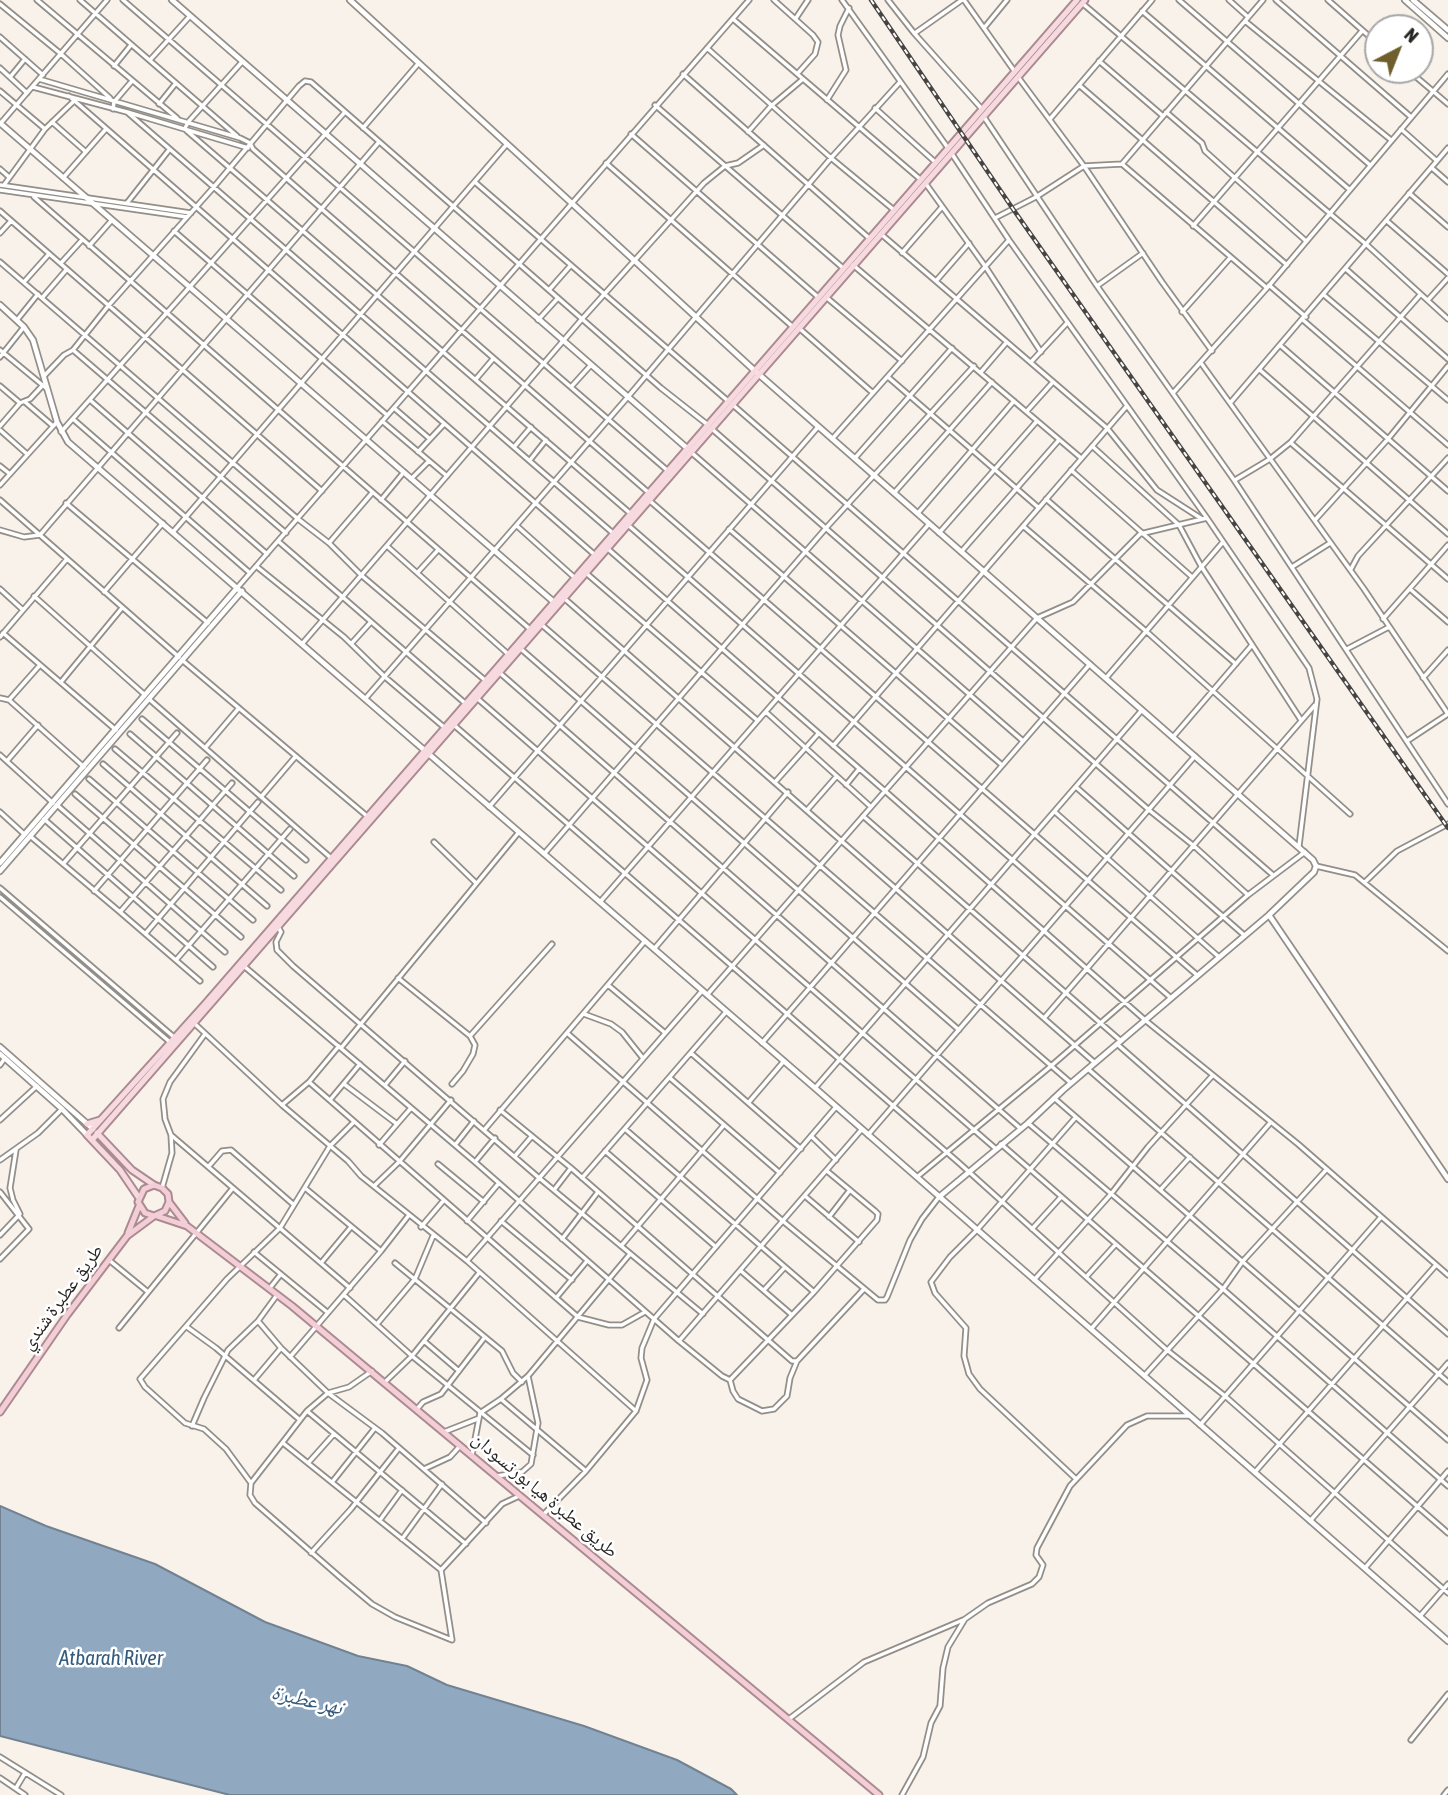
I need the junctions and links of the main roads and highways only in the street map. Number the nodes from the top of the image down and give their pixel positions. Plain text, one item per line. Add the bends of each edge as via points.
1 (1081, 1) edge
2 (950, 150) junction
3 (923, 181) junction
4 (796, 328) junction
5 (689, 450) junction
6 (563, 597) junction
7 (556, 604) junction
8 (428, 753) junction
9 (276, 925) junction
10 (105, 1121) junction
11 (87, 1124) road end
12 (98, 1134) junction
13 (154, 1185) junction
14 (139, 1198) junction
15 (169, 1202) junction
16 (139, 1206) junction
17 (156, 1216) junction
18 (187, 1226) junction
19 (127, 1236) junction
20 (0, 1412) edge
21 (879, 1795) edge

1 - 2 main road
2 - 3 main road
2 - 3 main road
3 - 4 main road
3 - 4 main road via 843,268
4 - 5 main road
5 - 6 main road
5 - 6 main road
6 - 7 main road
7 - 8 main road
7 - 8 main road
8 - 9 main road
8 - 9 main road
9 - 10 main road
9 - 10 main road via 245,967
10 - 11 main road
10 - 12 main road
10 - 12 main road
12 - 13 main road via 132,1170
12 - 14 main road via 90,1137
13 - 14 highway via 144,1189
13 - 15 highway via 162,1188
14 - 16 highway
15 - 17 highway via 166,1211
15 - 18 highway
16 - 17 highway
16 - 19 highway
17 - 18 highway
17 - 19 highway
18 - 21 highway, طريق عطبرة هيا بورتسودان via 372,1371
19 - 20 highway, طريق عطبرة شندي

